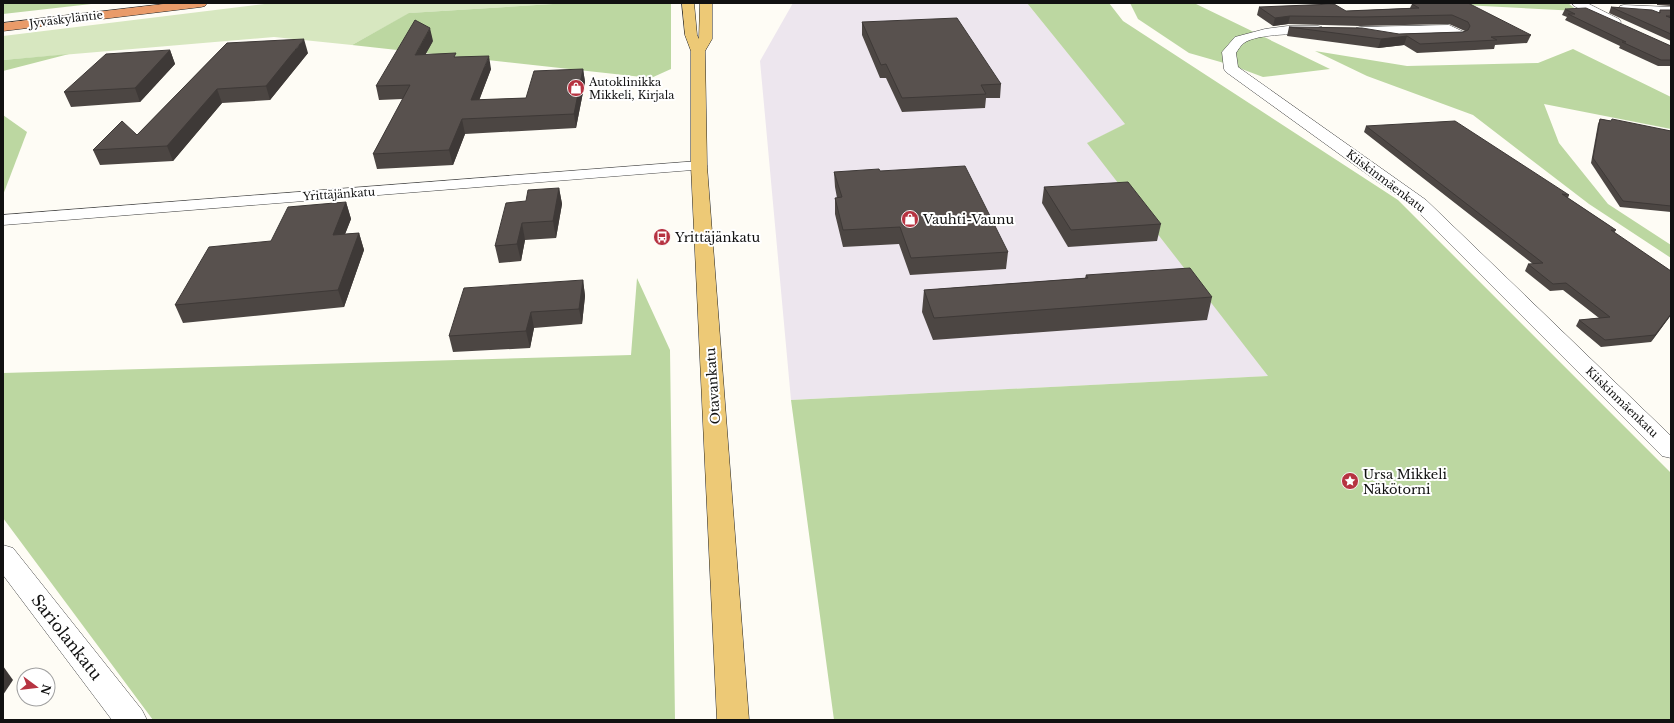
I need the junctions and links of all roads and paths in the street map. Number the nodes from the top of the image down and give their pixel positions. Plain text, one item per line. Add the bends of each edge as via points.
1 (200, 3) edge
2 (688, 3) edge
3 (706, 3) edge
4 (1581, 5) edge
5 (1671, 11) edge
6 (1624, 26) edge
7 (3, 27) edge
8 (1328, 31) edge
9 (1344, 31) edge
10 (1360, 31) junction
11 (698, 51) junction
12 (699, 166) junction
13 (3, 220) edge
14 (1671, 450) edge
15 (3, 555) edge
16 (131, 720) edge
17 (733, 720) edge

1 - 7 highway, Jyväskyläntie
2 - 11 main road, Otavankatu via 691,35
3 - 11 main road, Otavankatu via 706,39
4 - 5 street
4 - 6 street
8 - 14 street, Kiiskinmäenkatu via 1288,30 1240,40 1229,52 1231,68 1420,204
9 - 10 street
10 - 10 street via 1449,29 1460,35 1396,37
11 - 12 main road, Otavankatu
12 - 13 street, Yrittäjänkatu
12 - 17 main road, Otavankatu
15 - 16 street, Sariolankatu

